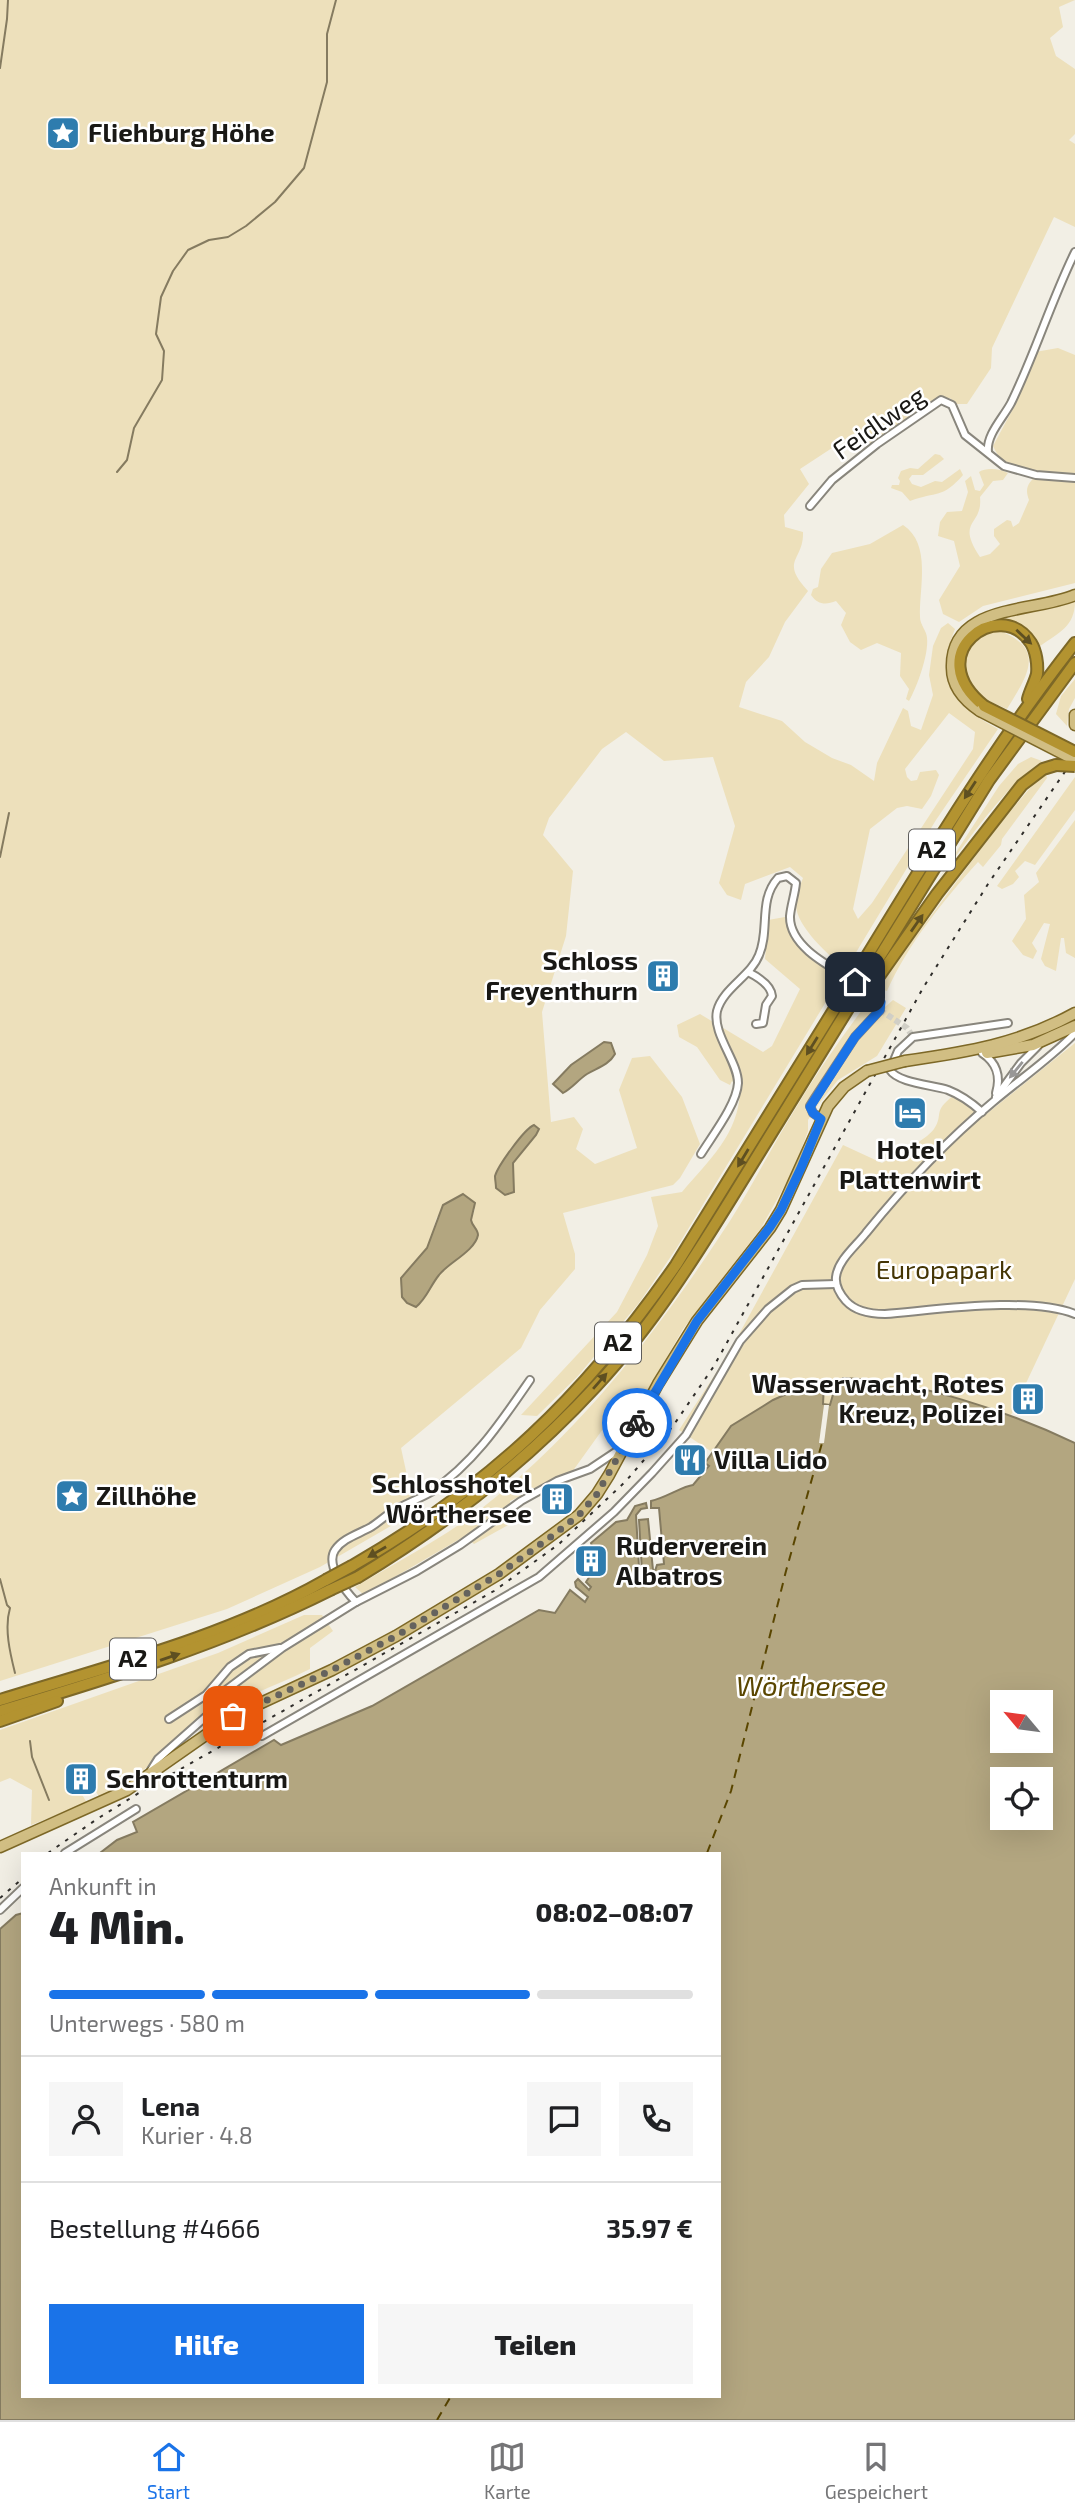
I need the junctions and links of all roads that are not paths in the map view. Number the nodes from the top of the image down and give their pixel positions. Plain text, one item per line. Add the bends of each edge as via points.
1 (1075, 252) edge
2 (988, 452) junction
3 (1075, 478) edge
4 (810, 506) dead end
5 (1075, 595) edge
6 (1075, 643) edge
7 (1075, 663) edge
8 (982, 708) junction
9 (1024, 710) junction
10 (1075, 715) edge
11 (1075, 725) edge
12 (1075, 752) edge
13 (1075, 760) edge
14 (1075, 766) edge
15 (748, 972) junction
16 (869, 974) junction
17 (853, 998) junction
18 (1075, 1013) edge
19 (1008, 1023) dead end
20 (756, 1024) dead end
21 (1075, 1026) edge
22 (1075, 1032) edge
23 (1044, 1038) junction
24 (982, 1053) junction
25 (955, 1054) junction
26 (1050, 1056) junction
27 (993, 1101) junction
28 (982, 1112) junction
29 (821, 1119) junction
30 (701, 1154) dead end
31 (836, 1284) junction
32 (1075, 1314) edge
33 (530, 1380) dead end
34 (624, 1446) junction
35 (355, 1572) junction
36 (328, 1585) junction
37 (356, 1602) junction
38 (282, 1648) junction
39 (55, 1683) junction
40 (89, 1684) junction
41 (0, 1692) edge
42 (0, 1699) edge
43 (0, 1711) edge
44 (169, 1719) dead end
45 (0, 1721) edge
46 (262, 1737) dead end
47 (147, 1777) junction
48 (136, 1809) dead end
49 (0, 1847) edge
50 (67, 1852) edge
51 (21, 1890) edge
52 (0, 1910) edge

1 - 2 street via 1013,398 988,441
2 - 3 street, Feidlweg via 1010,469
2 - 4 street, Feidlweg via 965,435 952,405 941,400 832,480
5 - 8 main road via 1007,610 982,619 961,636 952,652 952,673 963,697
6 - 9 highway, A2
7 - 16 highway, A2 via 989,780
8 -> 9 highway via 964,685 960,655 976,632 1007,625 1027,637 1035,649 1037,673
8 - 12 highway, bridge
8 - 13 main road, bridge
9 -> 16 highway, A2 via 946,828
10 - 11 main road
16 -> 14 highway, bridge via 1022,785 1056,765
15 - 20 street via 771,990 772,996 766,1005 766,1019
15 - 29 street via 761,952 768,892 778,878 788,876 796,883 790,917 800,941 881,1002 878,1015 855,1037 810,1107
15 - 30 street via 718,1010 723,1044 738,1080
16 - 17 highway, A2, bridge
16 - 17 highway, bridge
17 -> 35 highway, A2 via 649,1304 584,1384 479,1483
35 -> 17 highway, A2 via 420,1538 487,1489 597,1385 690,1264
18 - 23 main road
19 - 28 street via 914,1037 898,1051 890,1070 897,1077 949,1091
21 - 23 main road
22 - 26 street
23 - 24 main road
23 - 25 main road
23 - 26 street via 1052,1043
23 -> 27 street
24 - 25 main road
24 - 27 street via 992,1061 998,1076
25 - 29 main road, bridge via 867,1071 844,1087
26 - 27 street
27 - 28 street
28 - 31 street via 932,1157 882,1213 841,1265
29 - 34 main road via 781,1210 697,1321
31 - 32 street via 846,1302 877,1314 1005,1306 1050,1306
31 - 46 street via 802,1285 768,1309 740,1341 686,1435 614,1512 539,1577
33 - 37 street via 488,1441 455,1474 335,1549 333,1564 345,1591
34 - 37 street via 590,1469 521,1501 460,1545
34 - 47 main road via 597,1494 579,1515 499,1574 385,1642 233,1716
35 - 36 highway, A2, bridge
36 - 39 highway, A2 via 209,1632
40 -> 36 highway, A2 via 223,1639
37 - 38 street
38 - 44 street via 249,1654 230,1667 206,1695
38 - 47 street via 226,1690 210,1713 158,1759
39 - 41 highway
39 - 42 highway, A2
40 - 43 highway, A2
40 - 45 highway
47 - 49 main road
48 - 50 street
51 - 52 street

